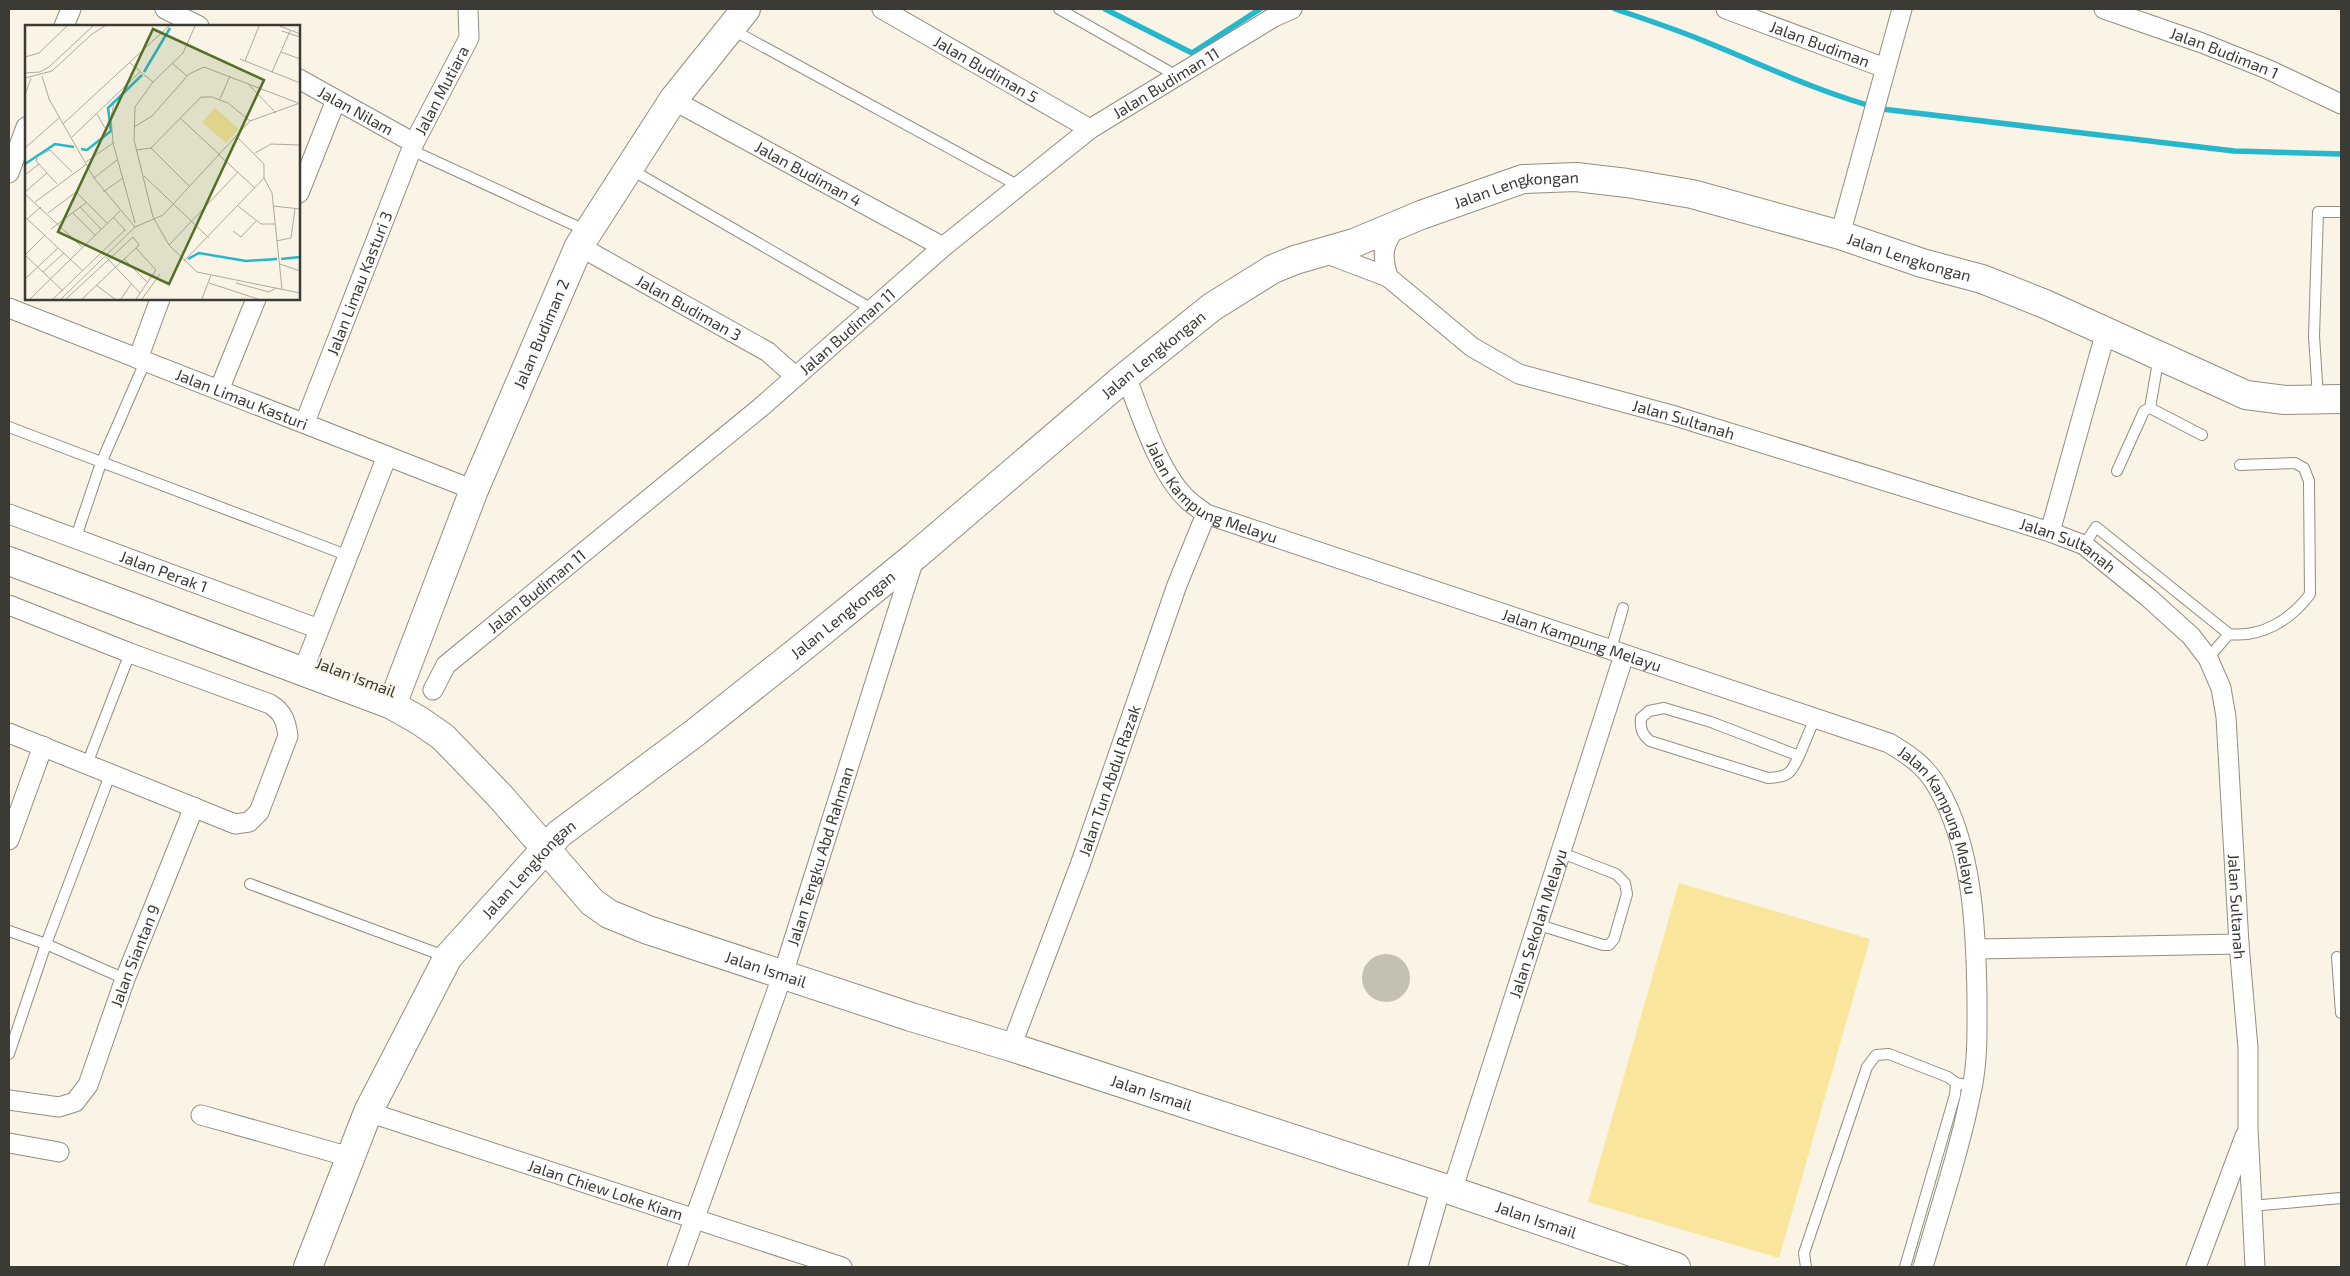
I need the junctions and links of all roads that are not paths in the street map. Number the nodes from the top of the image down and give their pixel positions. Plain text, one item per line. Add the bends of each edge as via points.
1 (71, 9) edge
2 (165, 9) edge
3 (468, 9) edge
4 (882, 9) edge
5 (1059, 9) edge
6 (1292, 9) edge
7 (1726, 9) edge
8 (1902, 9) edge
9 (2104, 9) edge
10 (738, 19) edge
11 (64, 25) edge
12 (198, 25) edge
13 (1885, 68) junction
14 (1177, 76) junction
15 (300, 80) edge
16 (336, 100) junction
17 (673, 100) junction
18 (2341, 104) edge
19 (1090, 129) junction
20 (25, 130) edge
21 (412, 147) junction
22 (629, 169) junction
23 (9, 173) edge
24 (1019, 186) junction
25 (300, 190) edge
26 (2341, 212) edge
27 (1397, 225) junction
28 (1840, 235) junction
29 (583, 239) junction
30 (943, 247) junction
31 (1322, 252) junction
32 (1388, 277) junction
33 (160, 300) edge
34 (256, 300) edge
35 (9, 308) edge
36 (872, 309) junction
37 (2106, 331) junction
38 (2159, 355) junction
39 (141, 361) junction
40 (795, 376) junction
41 (1126, 376) junction
42 (219, 390) junction
43 (2330, 400) edge
44 (2150, 408) junction
45 (305, 422) junction
46 (9, 427) edge
47 (2202, 435) dead end
48 (387, 456) junction
49 (101, 463) junction
50 (2240, 465) dead end
51 (2117, 471) dead end
52 (474, 490) junction
53 (9, 514) edge
54 (1206, 514) junction
55 (2050, 532) junction
56 (75, 540) junction
57 (9, 545) edge
58 (2084, 546) junction
59 (349, 556) junction
60 (915, 556) junction
61 (9, 561) edge
62 (9, 605) edge
63 (1623, 608) dead end
64 (319, 630) junction
65 (2229, 634) junction
66 (1618, 652) junction
67 (130, 653) junction
68 (308, 658) junction
69 (2208, 658) junction
70 (433, 690) dead end
71 (394, 699) junction
72 (1816, 718) junction
73 (9, 733) edge
74 (43, 746) junction
75 (1799, 756) junction
76 (87, 764) junction
77 (110, 775) junction
78 (194, 807) junction
79 (9, 840) edge
80 (552, 841) junction
81 (1562, 853) junction
82 (250, 884) dead end
83 (1536, 924) junction
84 (9, 931) edge
85 (46, 944) junction
86 (2239, 944) junction
87 (1976, 949) junction
88 (2337, 957) dead end
89 (448, 958) junction
90 (783, 974) junction
91 (125, 979) junction
92 (2341, 1013) edge
93 (1011, 1047) junction
94 (9, 1054) edge
95 (1964, 1085) junction
96 (9, 1100) edge
97 (368, 1112) junction
98 (201, 1114) dead end
99 (2248, 1128) junction
100 (9, 1143) edge
101 (58, 1152) dead end
102 (350, 1157) junction
103 (1446, 1189) junction
104 (2341, 1198) edge
105 (2251, 1206) junction
106 (693, 1218) junction
107 (308, 1267) edge
108 (677, 1267) edge
109 (842, 1267) edge
110 (1418, 1267) edge
111 (1676, 1267) edge
112 (1806, 1267) edge
113 (1905, 1267) edge
114 (1923, 1267) edge
115 (2196, 1267) edge
116 (2255, 1267) edge

1 - 11 street
2 - 12 street
3 - 21 street, Jalan Mutiara via 469,38
4 - 19 street, Jalan Budiman 5
5 - 14 lane
6 - 14 street, Jalan Budiman 11
7 - 13 street, Jalan Budiman
8 - 13 street
9 - 18 street, Jalan Budiman 1 via 2267,69
10 - 17 street, Jalan Budiman 2
10 - 24 lane
13 - 28 street
14 - 19 street, Jalan Budiman 11
15 - 16 street, Jalan Nilam
16 - 21 street, Jalan Nilam
16 - 25 street
17 - 22 street, Jalan Budiman 2
17 - 30 street, Jalan Budiman 4
19 - 24 street, Jalan Budiman 11
20 - 23 street
21 - 29 lane
21 - 45 street, Jalan Limau Kasturi 3
22 - 29 street, Jalan Budiman 2
22 - 36 lane
24 - 30 street, Jalan Budiman 11
26 - 43 lane via 2318,212 2314,336
27 - 28 street, Jalan Lengkongan via 1523,179 1576,177 1692,194
27 - 31 street, Jalan Lengkongan
27 - 32 street via 1384,248 1383,261
28 - 37 street, Jalan Lengkongan via 1982,279
29 - 40 street, Jalan Budiman 3 via 768,352
29 - 52 street, Jalan Budiman 2
30 - 36 street, Jalan Budiman 11
31 - 32 street, Jalan Sultanah
31 - 41 street, Jalan Lengkongan via 1273,269 1212,307
32 - 55 street, Jalan Sultanah via 1472,348 1519,374 1676,416
33 - 39 street
34 - 42 street
35 - 39 street, Jalan Limau Kasturi
36 - 40 street, Jalan Budiman 11
37 - 38 street, Jalan Lengkongan
37 - 55 street
38 - 43 street, Jalan Lengkongan via 2246,395 2285,400
38 - 44 lane
39 - 42 street, Jalan Limau Kasturi
39 - 49 lane
40 - 70 street, Jalan Budiman 11 via 634,513 446,665
41 - 54 street, Jalan Kampung Melayu via 1156,450 1169,473 1187,499
41 - 60 street, Jalan Lengkongan
42 - 45 street, Jalan Limau Kasturi
44 - 47 lane
44 - 51 lane via 2144,411
45 - 48 street, Jalan Limau Kasturi
46 - 49 lane
48 - 52 street, Jalan Limau Kasturi
48 - 59 street
49 - 56 lane
49 - 59 lane
50 - 65 lane via 2296,464 2304,468 2309,481 2310,594 2300,608 2275,625 2256,634
52 - 71 street, Jalan Budiman 2
53 - 56 street, Jalan Perak 1
54 - 66 street, Jalan Kampung Melayu
54 - 93 street, Jalan Tun Abdul Razak via 1177,585 1080,865
55 - 58 street, Jalan Sultanah
56 - 64 street, Jalan Perak 1
57 - 68 street, Jalan Ismail
58 - 65 lane via 2096,527
58 - 69 street, Jalan Sultanah via 2191,636
59 - 64 street
60 - 80 street, Jalan Lengkongan via 696,732
60 - 90 street, Jalan Tengku Abd Rahman
61 - 71 street, Jalan Ismail
62 - 67 street
63 - 66 lane
64 - 68 street
65 - 69 lane
66 - 72 street, Jalan Kampung Melayu
66 - 81 street, Jalan Sekolah Melayu
67 - 76 lane
67 - 78 street via 270,704 280,711 286,724 288,736 258,812 249,822 235,824
68 - 71 street, Jalan Ismail
69 - 86 street, Jalan Sultanah via 2221,688 2226,717
71 - 80 street, Jalan Ismail via 422,704 475,746
72 - 75 lane
72 - 87 street, Jalan Kampung Melayu via 1889,743 1915,758 1938,786 1953,818 1964,857
73 - 74 street
74 - 76 street
74 - 79 street
75 - 75 lane via 1792,771 1784,777 1768,778 1650,741 1640,727 1641,718 1649,711 1664,708 1711,722
76 - 77 street
77 - 78 street
77 - 85 lane
78 - 91 street, Jalan Siantan 9
80 - 89 street, Jalan Lengkongan
80 - 90 street, Jalan Ismail via 593,874 626,921
81 - 83 street, Jalan Sekolah Melayu
81 - 83 lane via 1616,874 1625,883 1626,894 1614,939 1609,945 1603,945
82 - 89 lane
83 - 103 street, Jalan Sekolah Melayu
84 - 85 lane
85 - 91 lane
85 - 94 lane
86 - 87 street
86 - 99 street, Jalan Sultanah via 2248,1048
87 - 95 street, Jalan Kampung Melayu via 1977,1040
88 - 92 lane
89 - 97 street, Jalan Lengkongan
90 - 93 street, Jalan Ismail
90 - 106 street, Jalan Tengku Abd Rahman
91 - 96 street, Jalan Siantan 9 via 88,1085 75,1102 59,1107
93 - 103 street, Jalan Ismail
95 - 112 lane via 1889,1054 1876,1055 1867,1067 1804,1253
95 - 113 lane via 1955,1095
95 - 114 street, Jalan Kampung Melayu via 1959,1147
97 - 102 street, Jalan Lengkongan
97 - 106 street, Jalan Chiew Loke Kiam
98 - 102 street
99 - 105 street, Jalan Sultanah
99 - 115 street
100 - 101 street
102 - 107 street, Jalan Lengkongan
103 - 110 street, Jalan Sekolah Melayu
103 - 111 street, Jalan Ismail
104 - 105 lane
105 - 116 street, Jalan Sultanah
106 - 108 street, Jalan Tengku Abd Rahman
106 - 109 street, Jalan Chiew Loke Kiam

